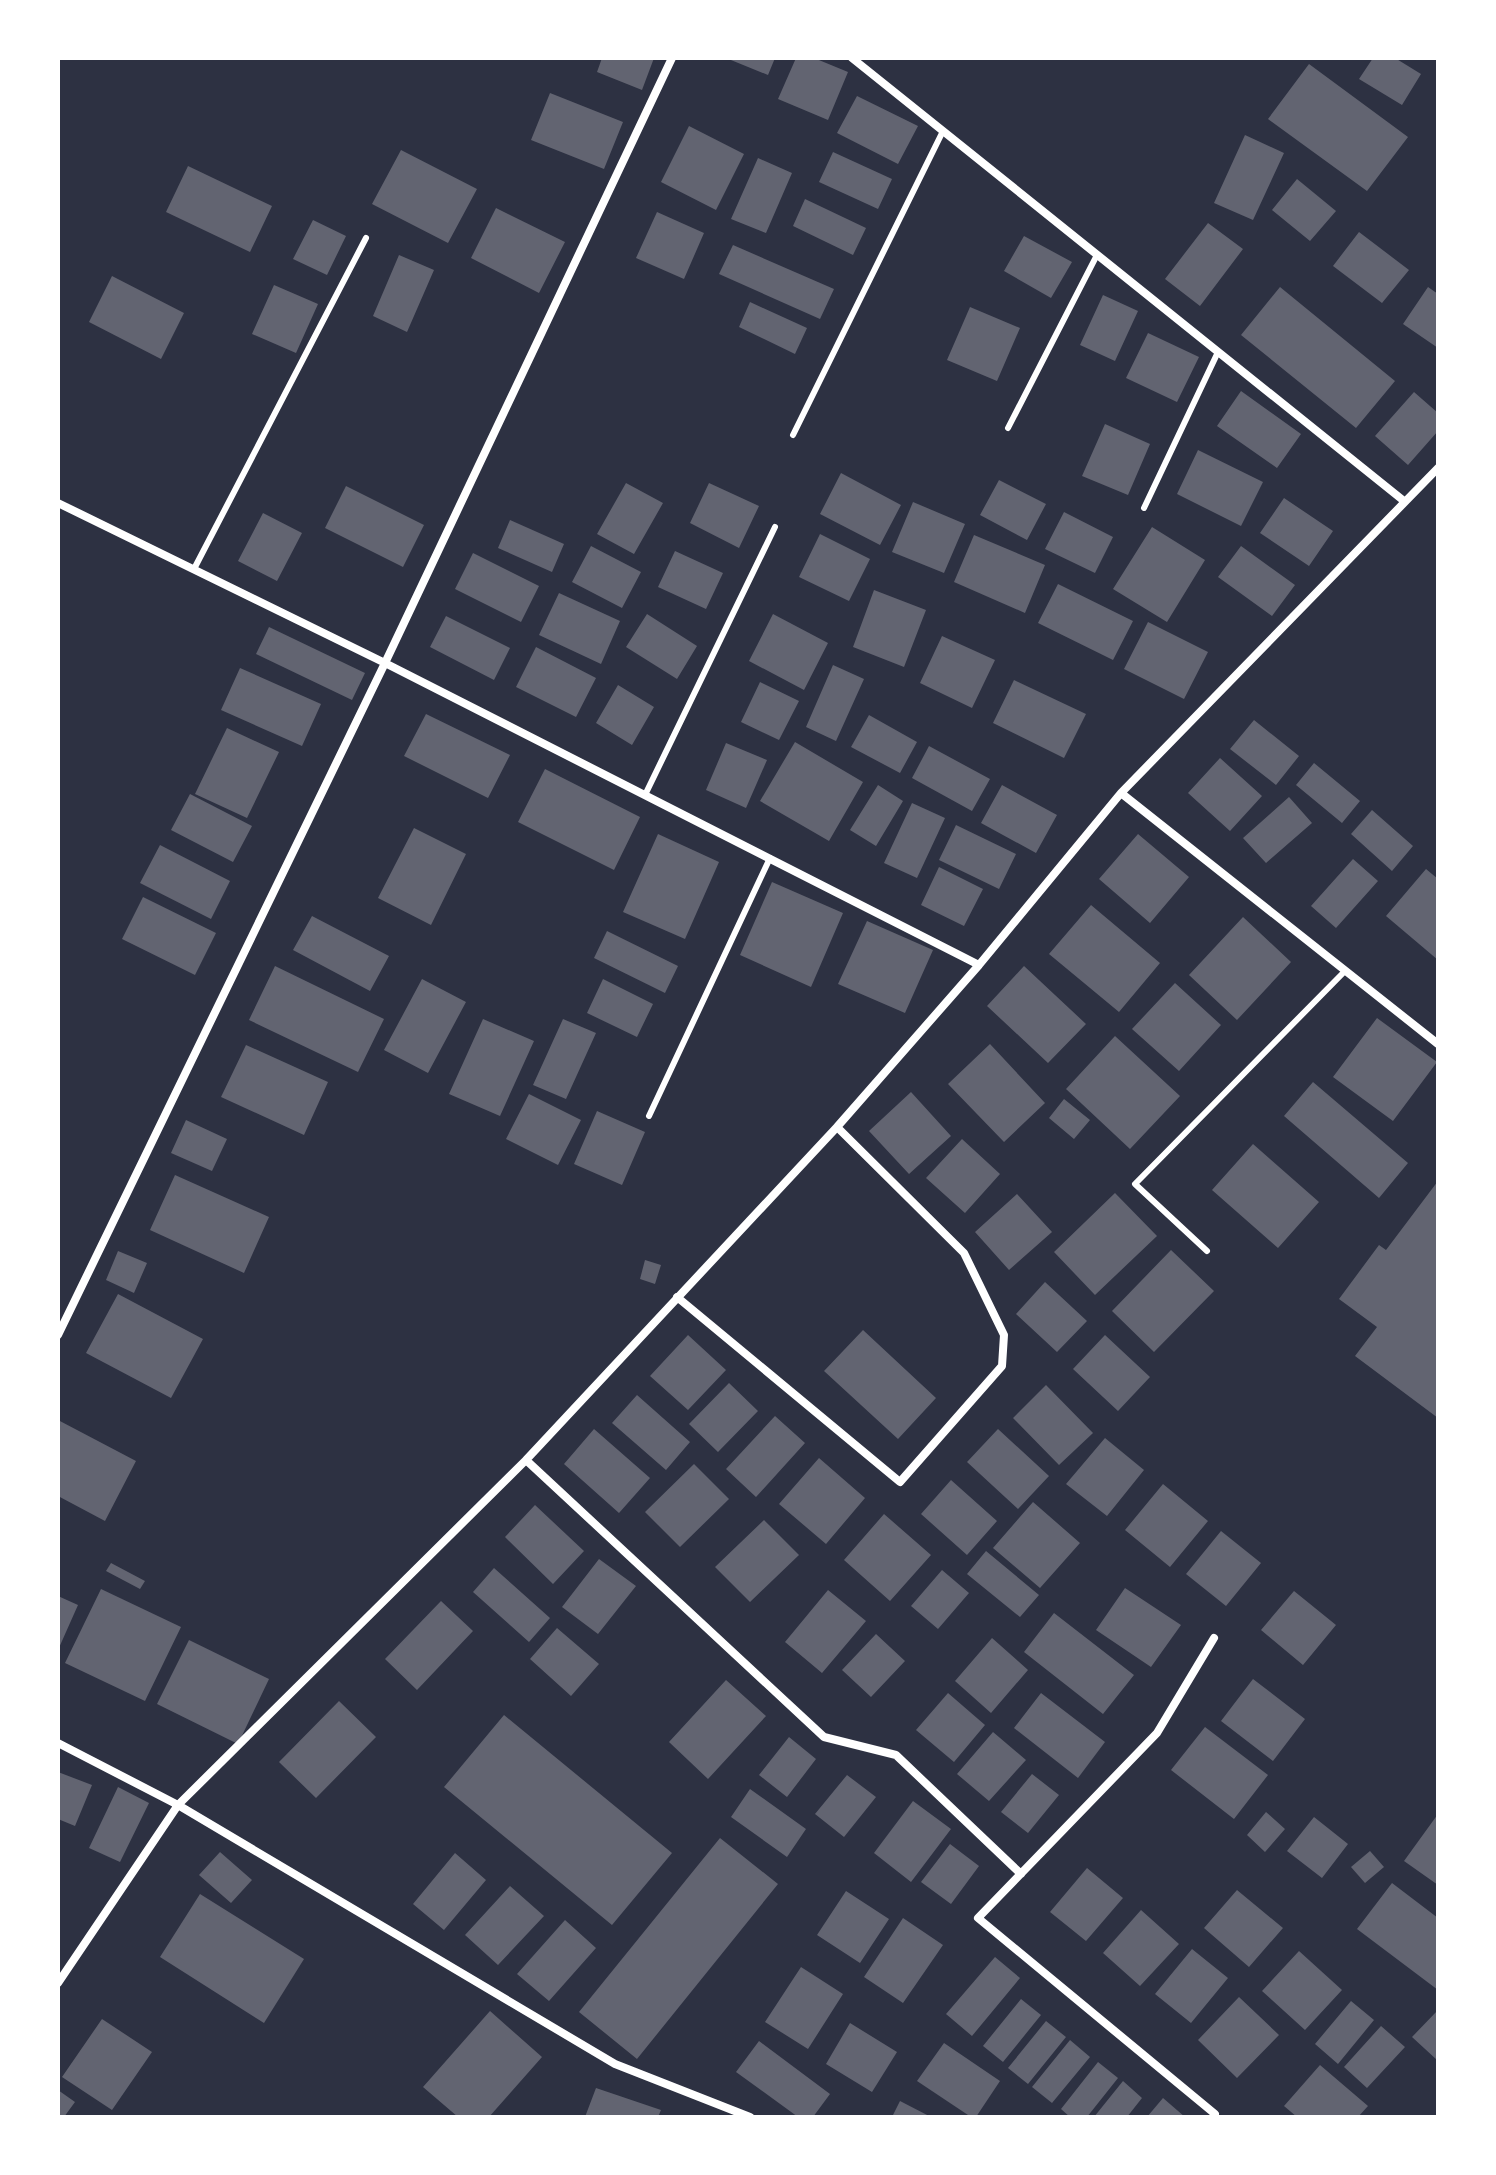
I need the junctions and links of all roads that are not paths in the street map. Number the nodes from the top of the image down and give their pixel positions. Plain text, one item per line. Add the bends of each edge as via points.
1 (672, 58) edge
2 (852, 58) edge
3 (943, 131) junction
4 (366, 238) dead end
5 (1097, 255) junction
6 (1218, 352) junction
7 (1008, 428) dead end
8 (793, 435) dead end
9 (1436, 474) edge
10 (1404, 501) junction
11 (58, 503) edge
12 (1144, 508) dead end
13 (775, 527) dead end
14 (194, 569) junction
15 (385, 663) junction
16 (1121, 793) junction
17 (645, 795) junction
18 (770, 858) junction
19 (979, 965) junction
20 (1345, 971) junction
21 (1438, 1044) edge
22 (649, 1116) dead end
23 (837, 1127) junction
24 (1207, 1251) dead end
25 (677, 1297) junction
26 (58, 1335) edge
27 (526, 1460) junction
28 (1214, 1638) dead end
29 (58, 1743) edge
30 (178, 1805) junction
31 (1021, 1874) junction
32 (58, 1983) edge
33 (750, 2117) edge
34 (1213, 2117) edge

1 - 15 street
2 - 3 street
3 - 5 street
3 - 8 lane
4 - 14 lane
5 - 6 street
5 - 7 lane
6 - 10 street
6 - 12 lane
9 - 10 street
10 - 16 street
11 - 14 street
13 - 17 lane
14 - 15 street
15 - 17 street
15 - 26 street
16 - 19 street
16 - 20 street
17 - 18 street
18 - 19 street
18 - 22 lane
19 - 23 street
20 - 21 street
20 - 24 lane via 1135,1184
23 - 25 street
23 - 25 street via 964,1253 1004,1335 1002,1366 900,1482
25 - 27 street
27 - 30 street
27 - 31 street via 824,1737 896,1755
28 - 31 street via 1157,1733
29 - 30 street
30 - 32 street
30 - 33 street via 615,2064
31 - 34 street via 978,1918

